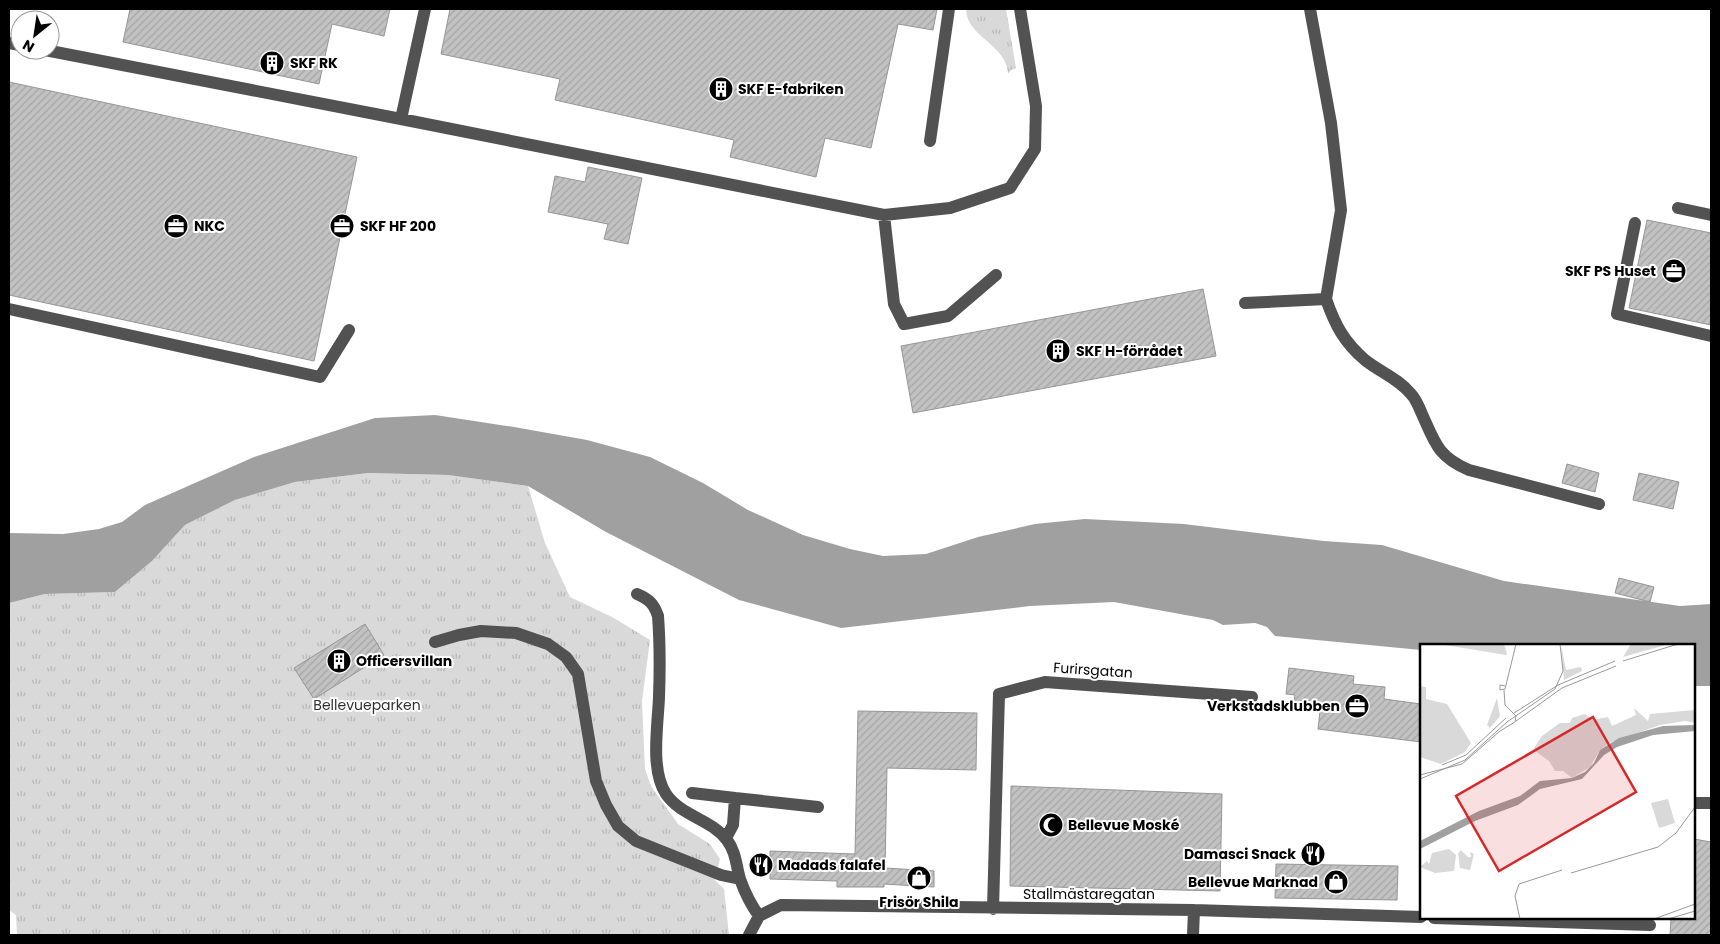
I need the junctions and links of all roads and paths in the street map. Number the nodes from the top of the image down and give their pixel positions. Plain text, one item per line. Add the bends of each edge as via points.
1 (425, 9) edge
2 (950, 9) edge
3 (1020, 9) edge
4 (1310, 9) edge
5 (60, 53) edge
6 (401, 119) junction
7 (930, 141) dead end
8 (1678, 208) dead end
9 (884, 215) junction
10 (1711, 215) edge
11 (1635, 224) dead end
12 (996, 275) dead end
13 (1326, 300) junction
14 (1245, 304) dead end
15 (9, 308) edge
16 (349, 330) dead end
17 (1711, 336) edge
18 (1599, 504) dead end
19 (637, 594) dead end
20 (435, 642) dead end
21 (1252, 697) dead end
22 (692, 793) dead end
23 (735, 798) junction
24 (1695, 803) edge
25 (1711, 803) edge
26 (818, 808) dead end
27 (726, 838) junction
28 (740, 878) junction
29 (993, 909) junction
30 (1194, 910) junction
31 (759, 916) junction
32 (1420, 917) edge
33 (1461, 919) edge
34 (1650, 926) edge
35 (749, 935) edge
36 (1193, 935) edge

1 - 6 street
2 - 7 street
3 - 9 street via 1036,106 1035,149 1010,188 950,208
4 - 13 street via 1331,123 1341,210
5 - 6 street
6 - 9 street
8 - 10 street
9 - 12 street via 894,304 904,324 948,316
11 - 17 street via 1617,314
13 - 14 street
13 - 18 street via 1335,324 1348,343 1412,395 1435,443 1456,465
15 - 16 street via 320,377
19 - 27 street via 654,605 658,616 657,754 660,783 667,796 681,809
20 - 28 street via 481,631 516,633 548,644 566,658 578,674 596,781 618,826 636,841 721,875
21 - 29 street, Furirsgatan via 1045,682 999,694
22 - 23 street
23 - 26 street
23 - 27 street via 733,825
24 - 25 street
27 - 28 street via 734,853
28 - 31 street via 749,902
29 - 30 street, Stallmästaregatan
29 - 31 street, Stallmästaregatan via 781,905
30 - 32 street, Stallmästaregatan
30 - 36 street
31 - 35 street
33 - 34 street

